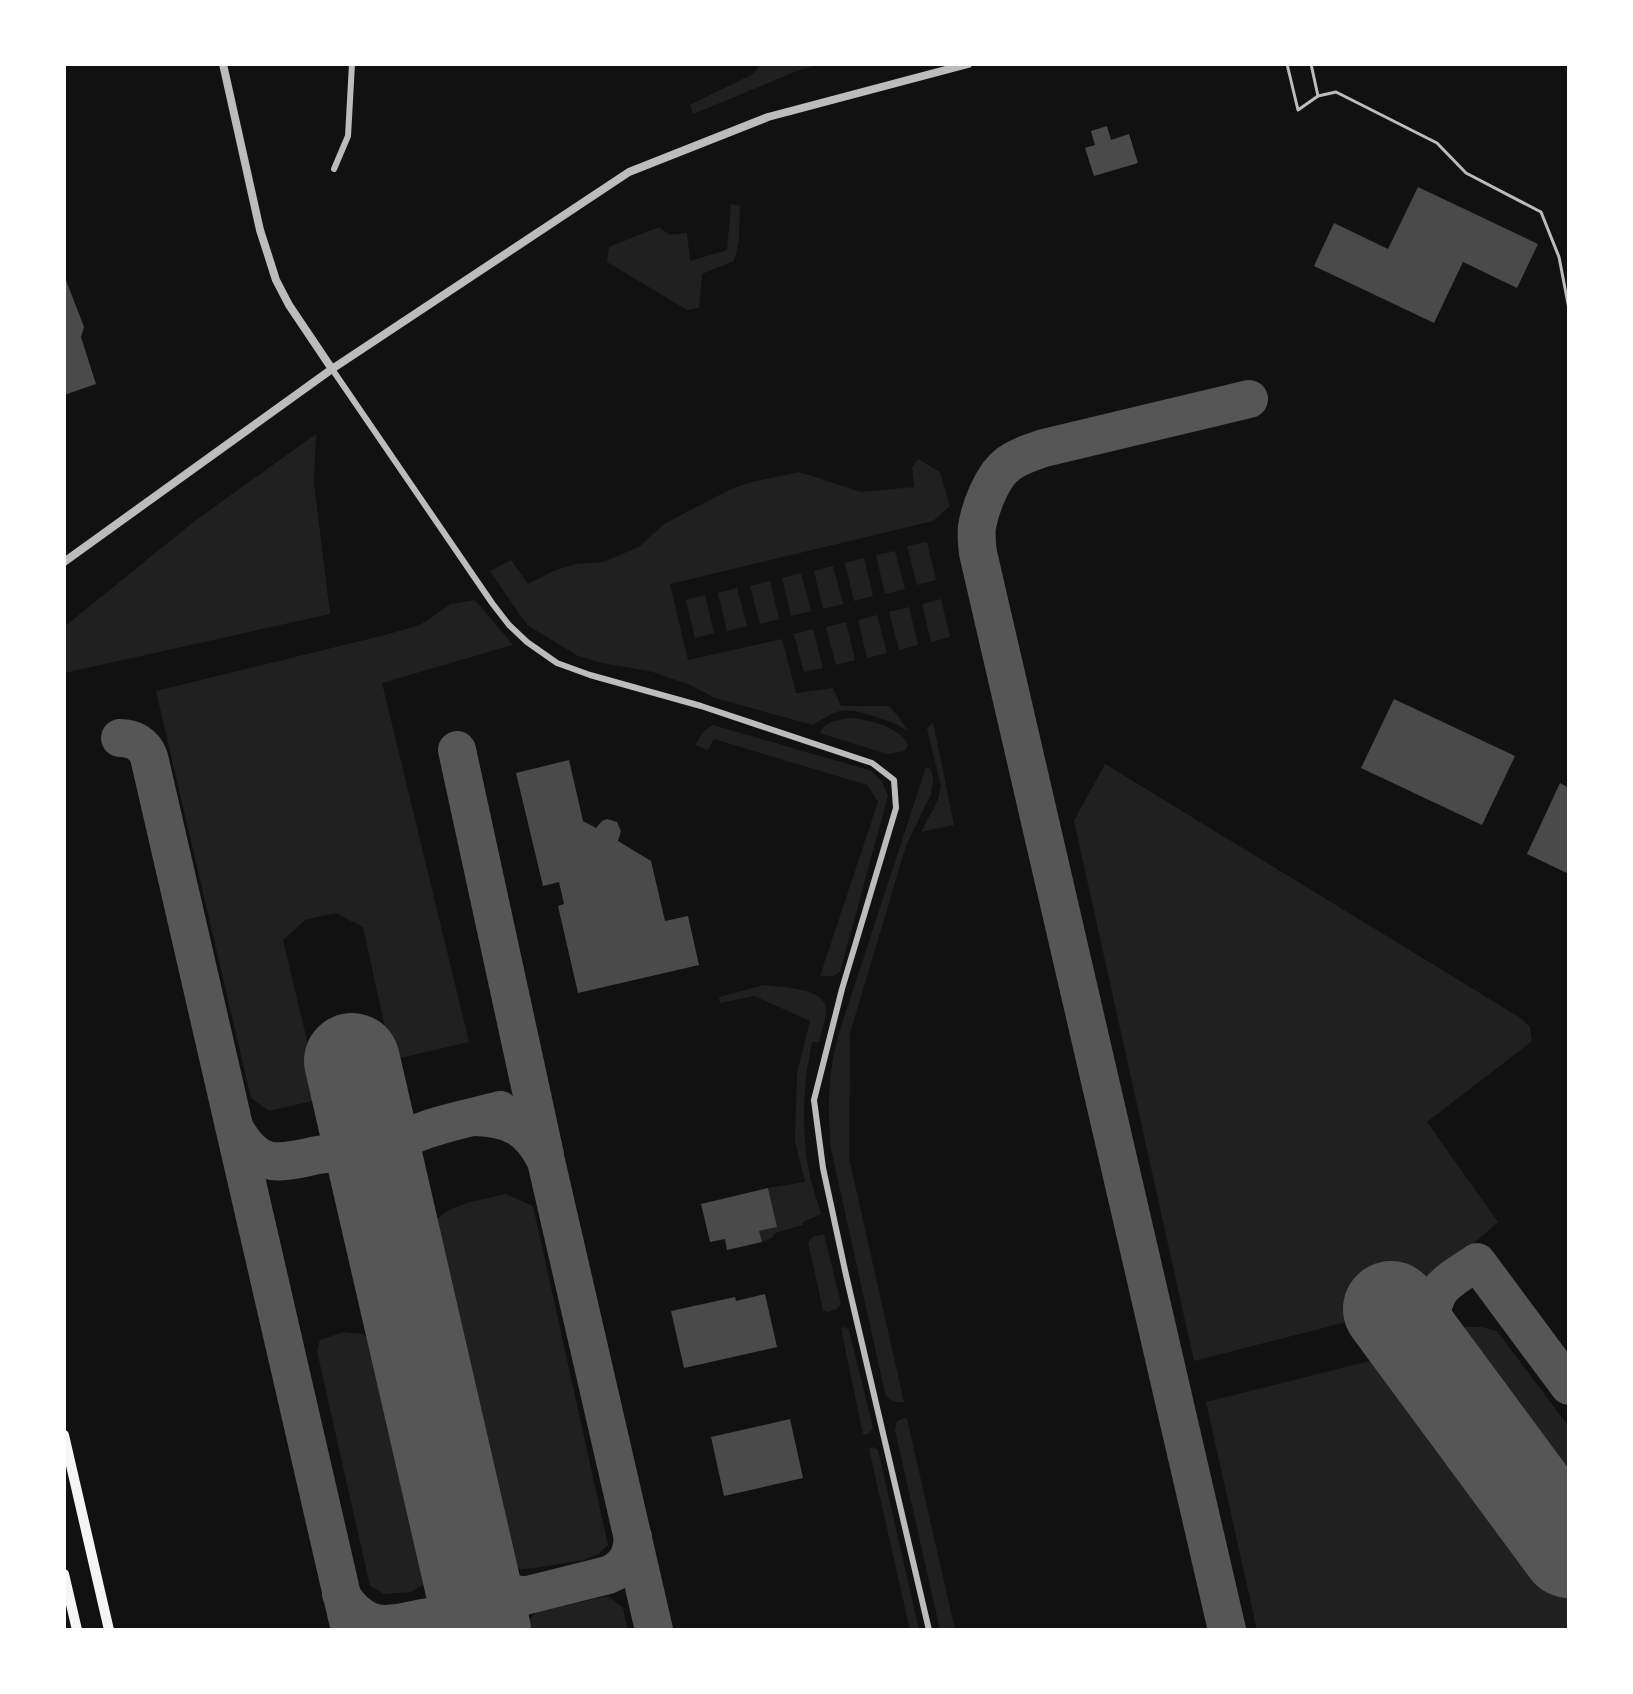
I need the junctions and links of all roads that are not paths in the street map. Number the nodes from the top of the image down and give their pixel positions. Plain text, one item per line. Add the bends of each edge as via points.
1 (223, 64) edge
2 (352, 64) edge
3 (968, 64) edge
4 (1287, 64) edge
5 (1311, 64) edge
6 (1318, 96) junction
7 (334, 169) dead end
8 (1569, 309) edge
9 (332, 369) junction
10 (64, 562) edge
11 (64, 1435) edge
12 (64, 1574) edge
13 (77, 1630) edge
14 (109, 1630) edge
15 (929, 1630) edge

1 - 9 street via 276,280
2 - 7 street via 348,136
3 - 9 street via 768,117 629,172
4 - 6 lane via 1298,110
5 - 6 lane
6 - 8 lane via 1336,92 1437,143 1466,173 1541,212 1559,257
9 - 10 street
9 - 15 street via 492,603 540,653 590,675 872,763 894,780 896,808 814,1100 846,1275
11 - 14 highway
12 - 13 highway

